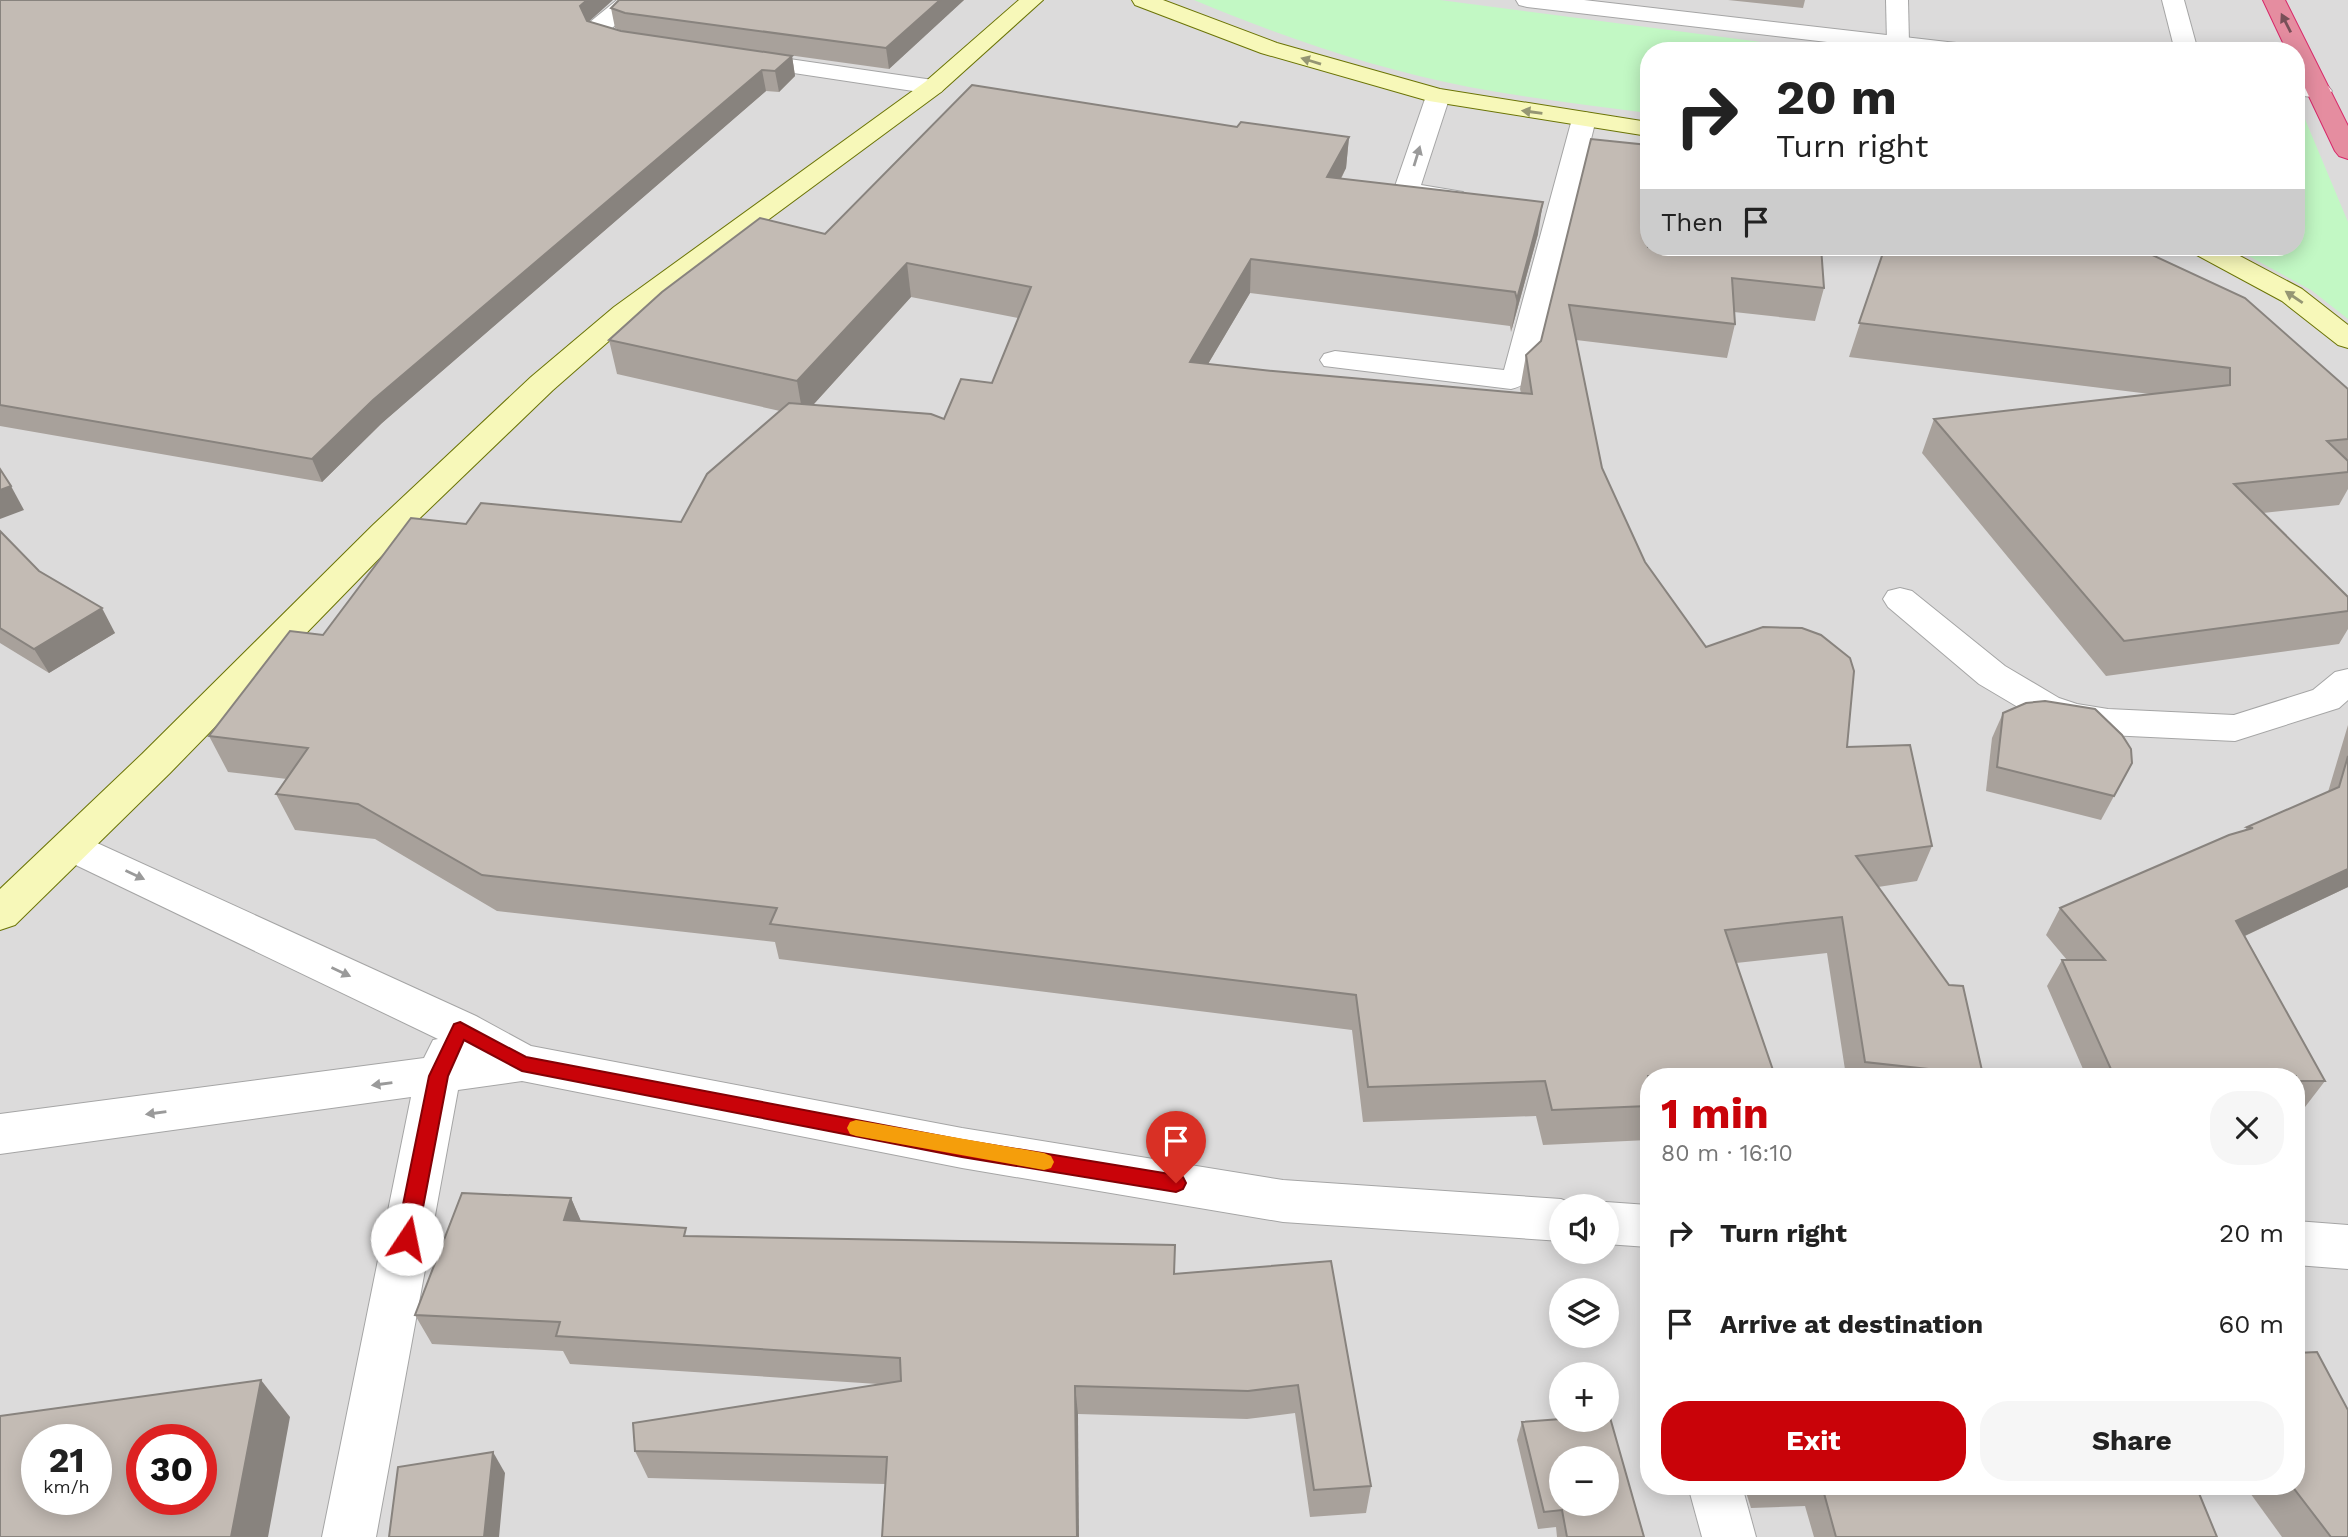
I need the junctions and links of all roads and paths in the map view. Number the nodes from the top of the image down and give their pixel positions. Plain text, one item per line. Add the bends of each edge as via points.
1 (631, 0) edge
2 (1032, 0) edge
3 (1143, 0) edge
4 (1527, 0) edge
5 (1897, 0) edge
6 (2173, 0) edge
7 (2274, 0) edge
8 (1889, 42) edge
9 (1898, 42) edge
10 (2185, 42) edge
11 (2290, 42) edge
12 (666, 48) edge
13 (720, 56) edge
14 (933, 88) junction
15 (2308, 90) edge
16 (1438, 96) junction
17 (1584, 119) junction
18 (1640, 128) edge
19 (2348, 150) edge
20 (1484, 200) edge
21 (2220, 256) edge
22 (2348, 339) edge
23 (1335, 360) dead end
24 (1900, 599) dead end
25 (2348, 681) edge
26 (73, 847) junction
27 (0, 914) edge
28 (460, 1029) junction
29 (522, 1063) junction
30 (438, 1076) junction
31 (0, 1134) edge
32 (1549, 1219) edge
33 (1619, 1224) edge
34 (1640, 1225) edge
35 (2305, 1244) edge
36 (2348, 1247) edge
37 (1717, 1495) edge
38 (349, 1537) edge
39 (1729, 1537) edge

1 - 12 street via 598,27 600,34
2 - 14 street
16 -> 3 street via 1269,48
4 - 8 street
5 - 9 street
6 - 10 street
11 -> 7 highway
13 - 14 street
14 - 26 street via 584,346 434,482
15 - 19 highway
17 -> 16 street
20 -> 16 street via 1421,194 1406,188
17 - 18 street
17 - 23 street via 1548,206 1518,374 1511,380
22 -> 21 street via 2292,295
24 - 25 street via 1992,676 2046,707 2073,716 2235,728 2326,699
26 - 27 street
26 -> 28 street
28 - 29 street
28 - 30 street
29 - 30 street
29 - 32 street via 962,1148 1283,1200
30 -> 31 street
30 - 38 street
33 - 34 street
35 - 36 street
37 - 39 street

